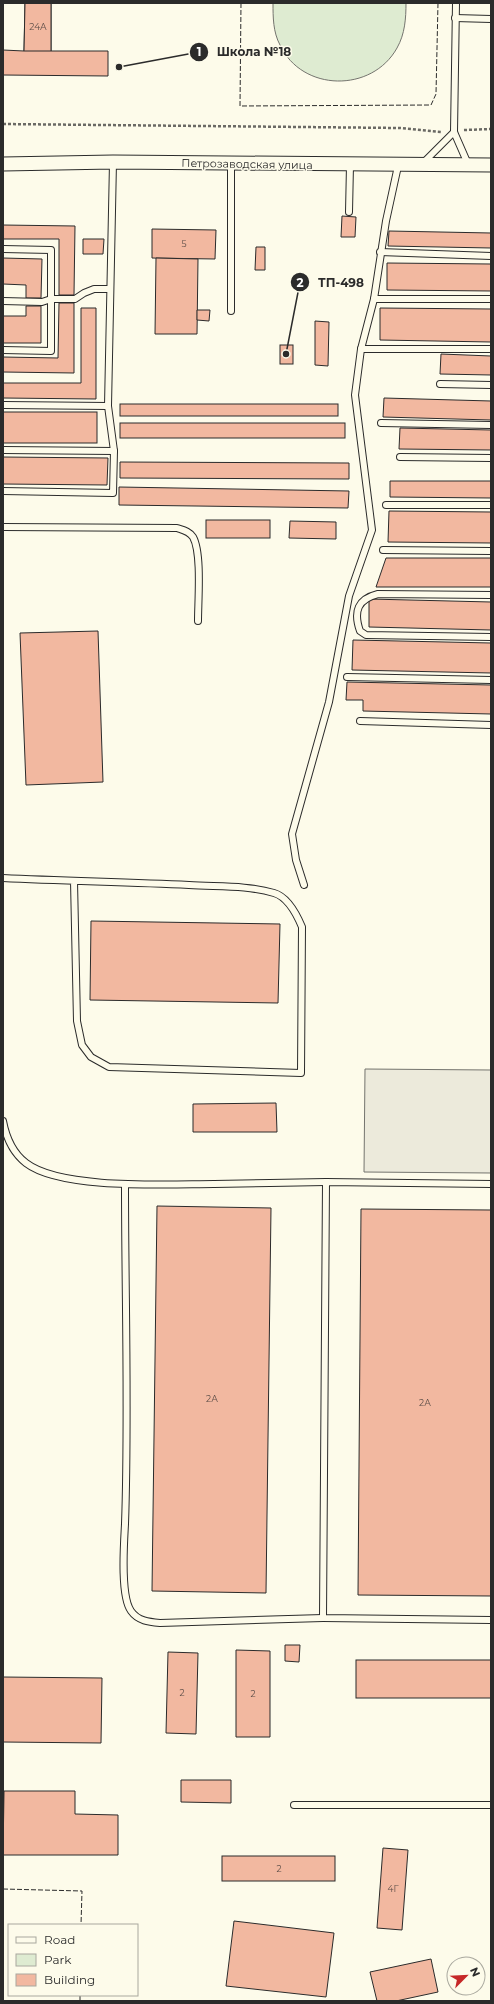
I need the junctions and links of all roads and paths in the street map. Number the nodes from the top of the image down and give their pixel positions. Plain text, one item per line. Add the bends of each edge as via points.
1 (456, 3) edge
2 (455, 18) junction
3 (491, 19) edge
4 (3, 124) edge
5 (491, 129) edge
6 (454, 132) junction
7 (114, 162) junction
8 (3, 164) edge
9 (231, 164) junction
10 (468, 164) junction
11 (350, 165) junction
12 (421, 165) junction
13 (491, 165) edge
14 (398, 166) junction
15 (349, 212) dead end
16 (3, 249) edge
17 (380, 252) junction
18 (491, 256) edge
19 (110, 289) junction
20 (51, 299) junction
21 (374, 299) junction
22 (491, 299) edge
23 (3, 301) edge
24 (231, 311) dead end
25 (361, 348) junction
26 (491, 349) edge
27 (3, 350) edge
28 (440, 384) dead end
29 (491, 385) edge
30 (3, 405) edge
31 (108, 406) junction
32 (381, 423) dead end
33 (491, 425) edge
34 (3, 450) edge
35 (114, 451) junction
36 (400, 457) dead end
37 (491, 458) edge
38 (3, 491) edge
39 (386, 505) dead end
40 (491, 505) edge
41 (3, 527) edge
42 (383, 550) dead end
43 (491, 551) edge
44 (491, 595) edge
45 (198, 621) dead end
46 (491, 637) edge
47 (347, 677) dead end
48 (491, 680) edge
49 (360, 721) dead end
50 (491, 725) edge
51 (3, 878) edge
52 (74, 881) junction
53 (304, 885) dead end
54 (3, 1121) edge
55 (326, 1182) junction
56 (491, 1184) edge
57 (125, 1185) junction
58 (324, 1618) junction
59 (491, 1620) edge
60 (294, 1805) dead end
61 (491, 1805) edge

1 - 2 lane
2 - 3 lane
2 - 6 lane
4 - 6 path via 400,128
5 - 6 path
6 - 10 lane
6 - 12 lane
7 - 8 street, Петрозаводская улица
7 - 9 street, Петрозаводская улица
7 - 19 lane
9 - 11 street, Петрозаводская улица
9 - 24 lane
10 - 12 street, Петрозаводская улица
10 - 13 street, Петрозаводская улица
11 - 14 street, Петрозаводская улица
11 - 15 lane
12 - 14 street, Петрозаводская улица
14 - 17 lane
16 - 20 lane via 51,250
17 - 18 lane
17 - 21 lane
19 - 20 lane via 94,289 75,299
19 - 31 lane
20 - 23 lane via 42,302
20 - 27 lane via 51,351
21 - 22 lane
21 - 25 lane
25 - 26 lane
25 - 53 lane via 355,395 372,530 349,596 329,702 292,834 296,860
28 - 29 lane
30 - 31 lane
31 - 35 lane
32 - 33 lane
34 - 35 lane
35 - 38 lane via 113,493
36 - 37 lane
39 - 40 lane
41 - 45 lane via 186,530 192,535 197,552
42 - 43 lane
44 - 46 lane via 378,594 367,597 360,604 357,622 360,631 366,635
47 - 48 lane
49 - 50 lane
51 - 52 lane
52 - 52 lane via 77,1021 82,1045 91,1057 109,1067 301,1073 302,927 284,898 275,893 242,888
54 - 57 lane via 14,1152 27,1164 49,1174
55 - 56 lane
55 - 57 lane
55 - 58 lane
57 - 58 lane via 124,1569 130,1610 145,1622 160,1623
58 - 59 lane
60 - 61 lane

